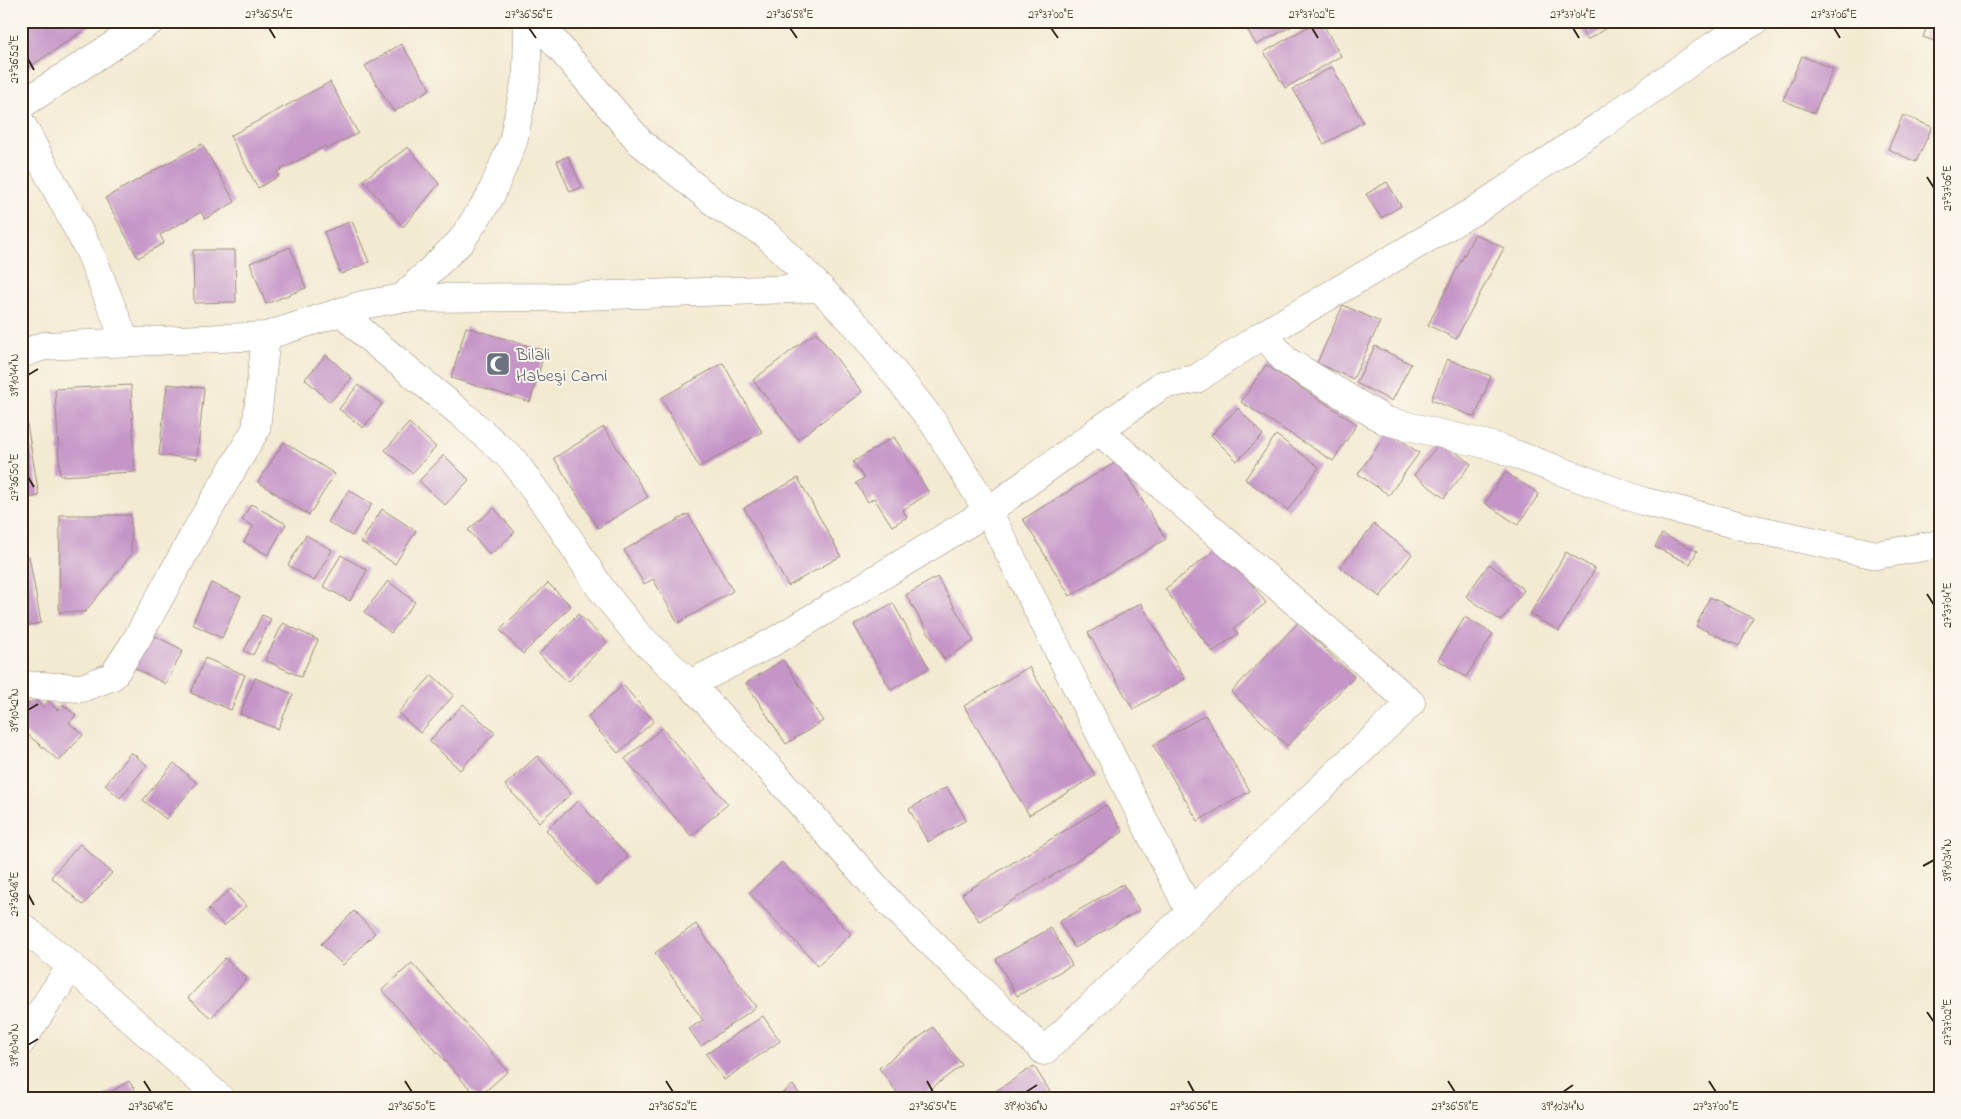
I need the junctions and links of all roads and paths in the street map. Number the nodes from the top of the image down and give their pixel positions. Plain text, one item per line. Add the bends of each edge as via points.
1 (151, 21) edge
2 (528, 21) edge
3 (537, 21) edge
4 (1755, 21) edge
5 (21, 105) edge
6 (21, 123) edge
7 (820, 288) junction
8 (402, 298) junction
9 (342, 312) junction
10 (1264, 334) junction
11 (266, 336) junction
12 (126, 343) junction
13 (21, 354) edge
14 (1098, 430) junction
15 (988, 511) junction
16 (1940, 544) edge
17 (690, 684) junction
18 (21, 685) edge
19 (1190, 912) junction
20 (21, 926) edge
21 (71, 966) junction
22 (21, 1042) edge
23 (220, 1098) edge

1 - 5 street
2 - 8 street via 527,73 513,142 490,197 461,241
3 - 7 street via 640,142 720,207 768,236
4 - 10 street via 1713,46 1474,211
6 - 12 street via 90,252
7 - 8 street via 553,297
7 - 15 street via 858,327 933,422
8 - 9 street
9 - 11 street
9 - 17 street via 513,460 562,528 600,589 638,635
10 - 14 street via 1196,379 1162,385
10 - 16 street via 1285,360 1386,421 1493,446 1642,501 1877,555
11 - 12 street
11 - 18 street via 256,429 113,676 82,688
12 - 13 street via 44,346
14 - 15 street
14 - 19 street via 1411,703
15 - 17 street via 773,642
15 - 19 street
17 - 19 street via 890,903 1044,1051
20 - 21 street
21 - 22 street
21 - 23 street

